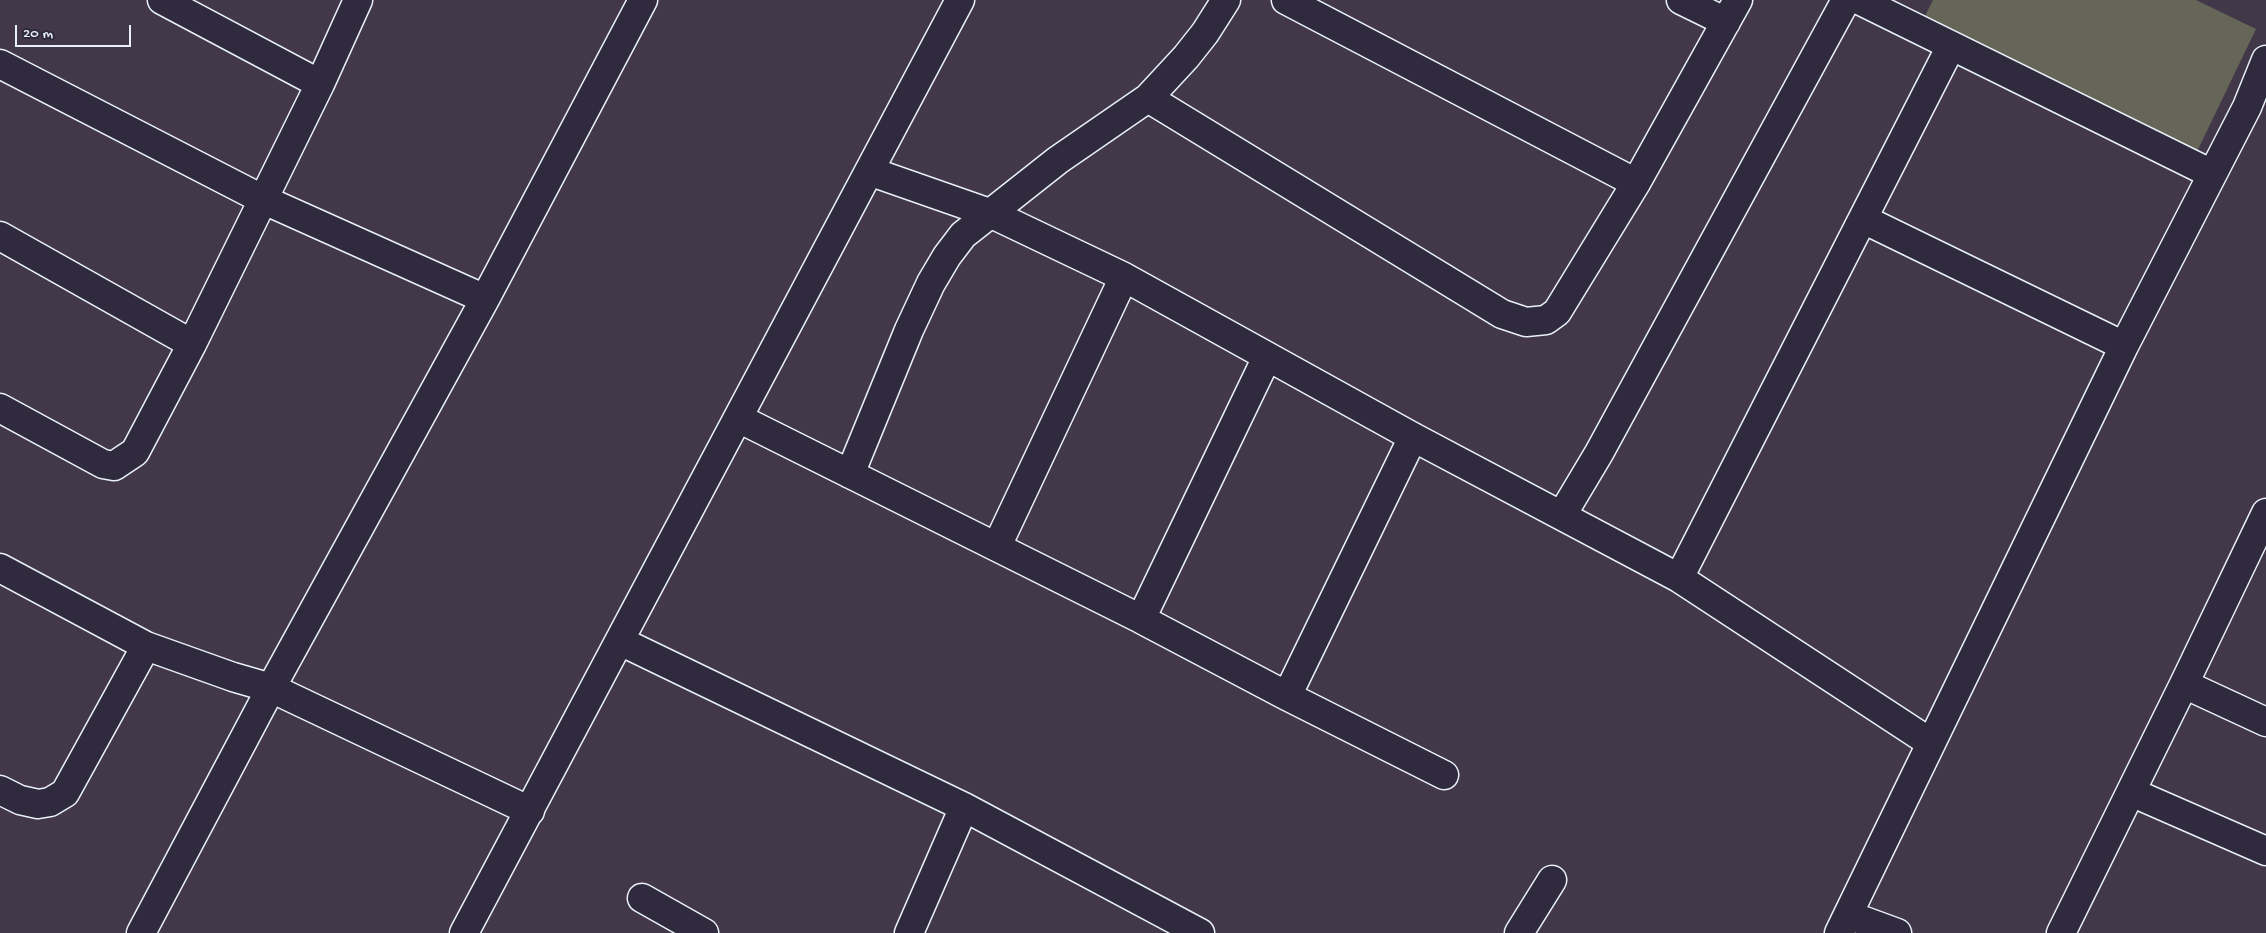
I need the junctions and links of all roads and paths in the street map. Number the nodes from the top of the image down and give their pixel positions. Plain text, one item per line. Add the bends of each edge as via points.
1 (162, 0) edge
2 (358, 0) edge
3 (643, 0) edge
4 (960, 0) edge
5 (1226, 0) edge
6 (1286, 0) edge
7 (1681, 0) edge
8 (1846, 0) edge
9 (1859, 0) edge
10 (1732, 11) edge
11 (1951, 46) junction
12 (2266, 60) edge
13 (0, 64) edge
14 (320, 84) junction
15 (1148, 98) junction
16 (2257, 111) edge
17 (869, 171) junction
18 (2212, 174) junction
19 (1636, 183) junction
20 (262, 199) junction
21 (992, 214) junction
22 (1863, 219) junction
23 (0, 236) edge
24 (1124, 277) junction
25 (485, 299) junction
26 (192, 344) junction
27 (2124, 346) junction
28 (1267, 357) junction
29 (0, 408) edge
30 (738, 418) junction
31 (1413, 437) junction
32 (850, 474) junction
33 (2266, 512) edge
34 (1562, 515) junction
35 (997, 546) junction
36 (0, 568) edge
37 (1679, 578) junction
38 (1141, 619) junction
39 (620, 641) junction
40 (146, 646) junction
41 (2184, 684) junction
42 (271, 688) junction
43 (1287, 696) junction
44 (2266, 722) edge
45 (1931, 743) junction
46 (1444, 775) dead end
47 (0, 790) edge
48 (2131, 792) junction
49 (964, 807) junction
50 (530, 811) junction
51 (2266, 851) edge
52 (1552, 880) dead end
53 (642, 898) dead end
54 (1844, 924) edge
55 (141, 933) edge
56 (464, 933) edge
57 (704, 933) edge
58 (909, 933) edge
59 (1200, 933) edge
60 (1519, 933) edge
61 (1897, 933) edge
62 (2061, 933) edge

1 - 14 street
2 - 14 street
3 - 25 street
4 - 17 street
5 - 15 street via 1191,51
6 - 19 street
7 - 10 street
8 - 34 street
9 - 11 street
10 - 19 street
11 - 18 street
11 - 22 street
12 - 16 street
13 - 20 street
14 - 20 street
15 - 19 street via 1502,314 1526,322 1546,320 1557,312
15 - 21 street via 1058,160
16 - 18 street
17 - 21 street
17 - 30 street
18 - 27 street
20 - 25 street
20 - 26 street
21 - 24 street
21 - 32 street via 964,235 931,283
22 - 27 street
22 - 37 street
23 - 26 street
24 - 28 street
24 - 35 street
25 - 42 street
26 - 29 street via 135,452 114,466 103,464
27 - 45 street
28 - 31 street
28 - 38 street
30 - 32 street
30 - 39 street
31 - 34 street
31 - 43 street
32 - 35 street
33 - 41 street
34 - 37 street
35 - 38 street
36 - 40 street
37 - 45 street
38 - 43 street
39 - 49 street
39 - 50 street
40 - 42 street
40 - 47 street via 65,793 50,802 38,804
41 - 44 street
41 - 48 street
42 - 50 street
42 - 55 street
43 - 46 street
45 - 54 street
48 - 51 street
48 - 62 street
49 - 58 street
49 - 59 street
50 - 56 street
52 - 60 street
53 - 57 street
54 - 61 street

